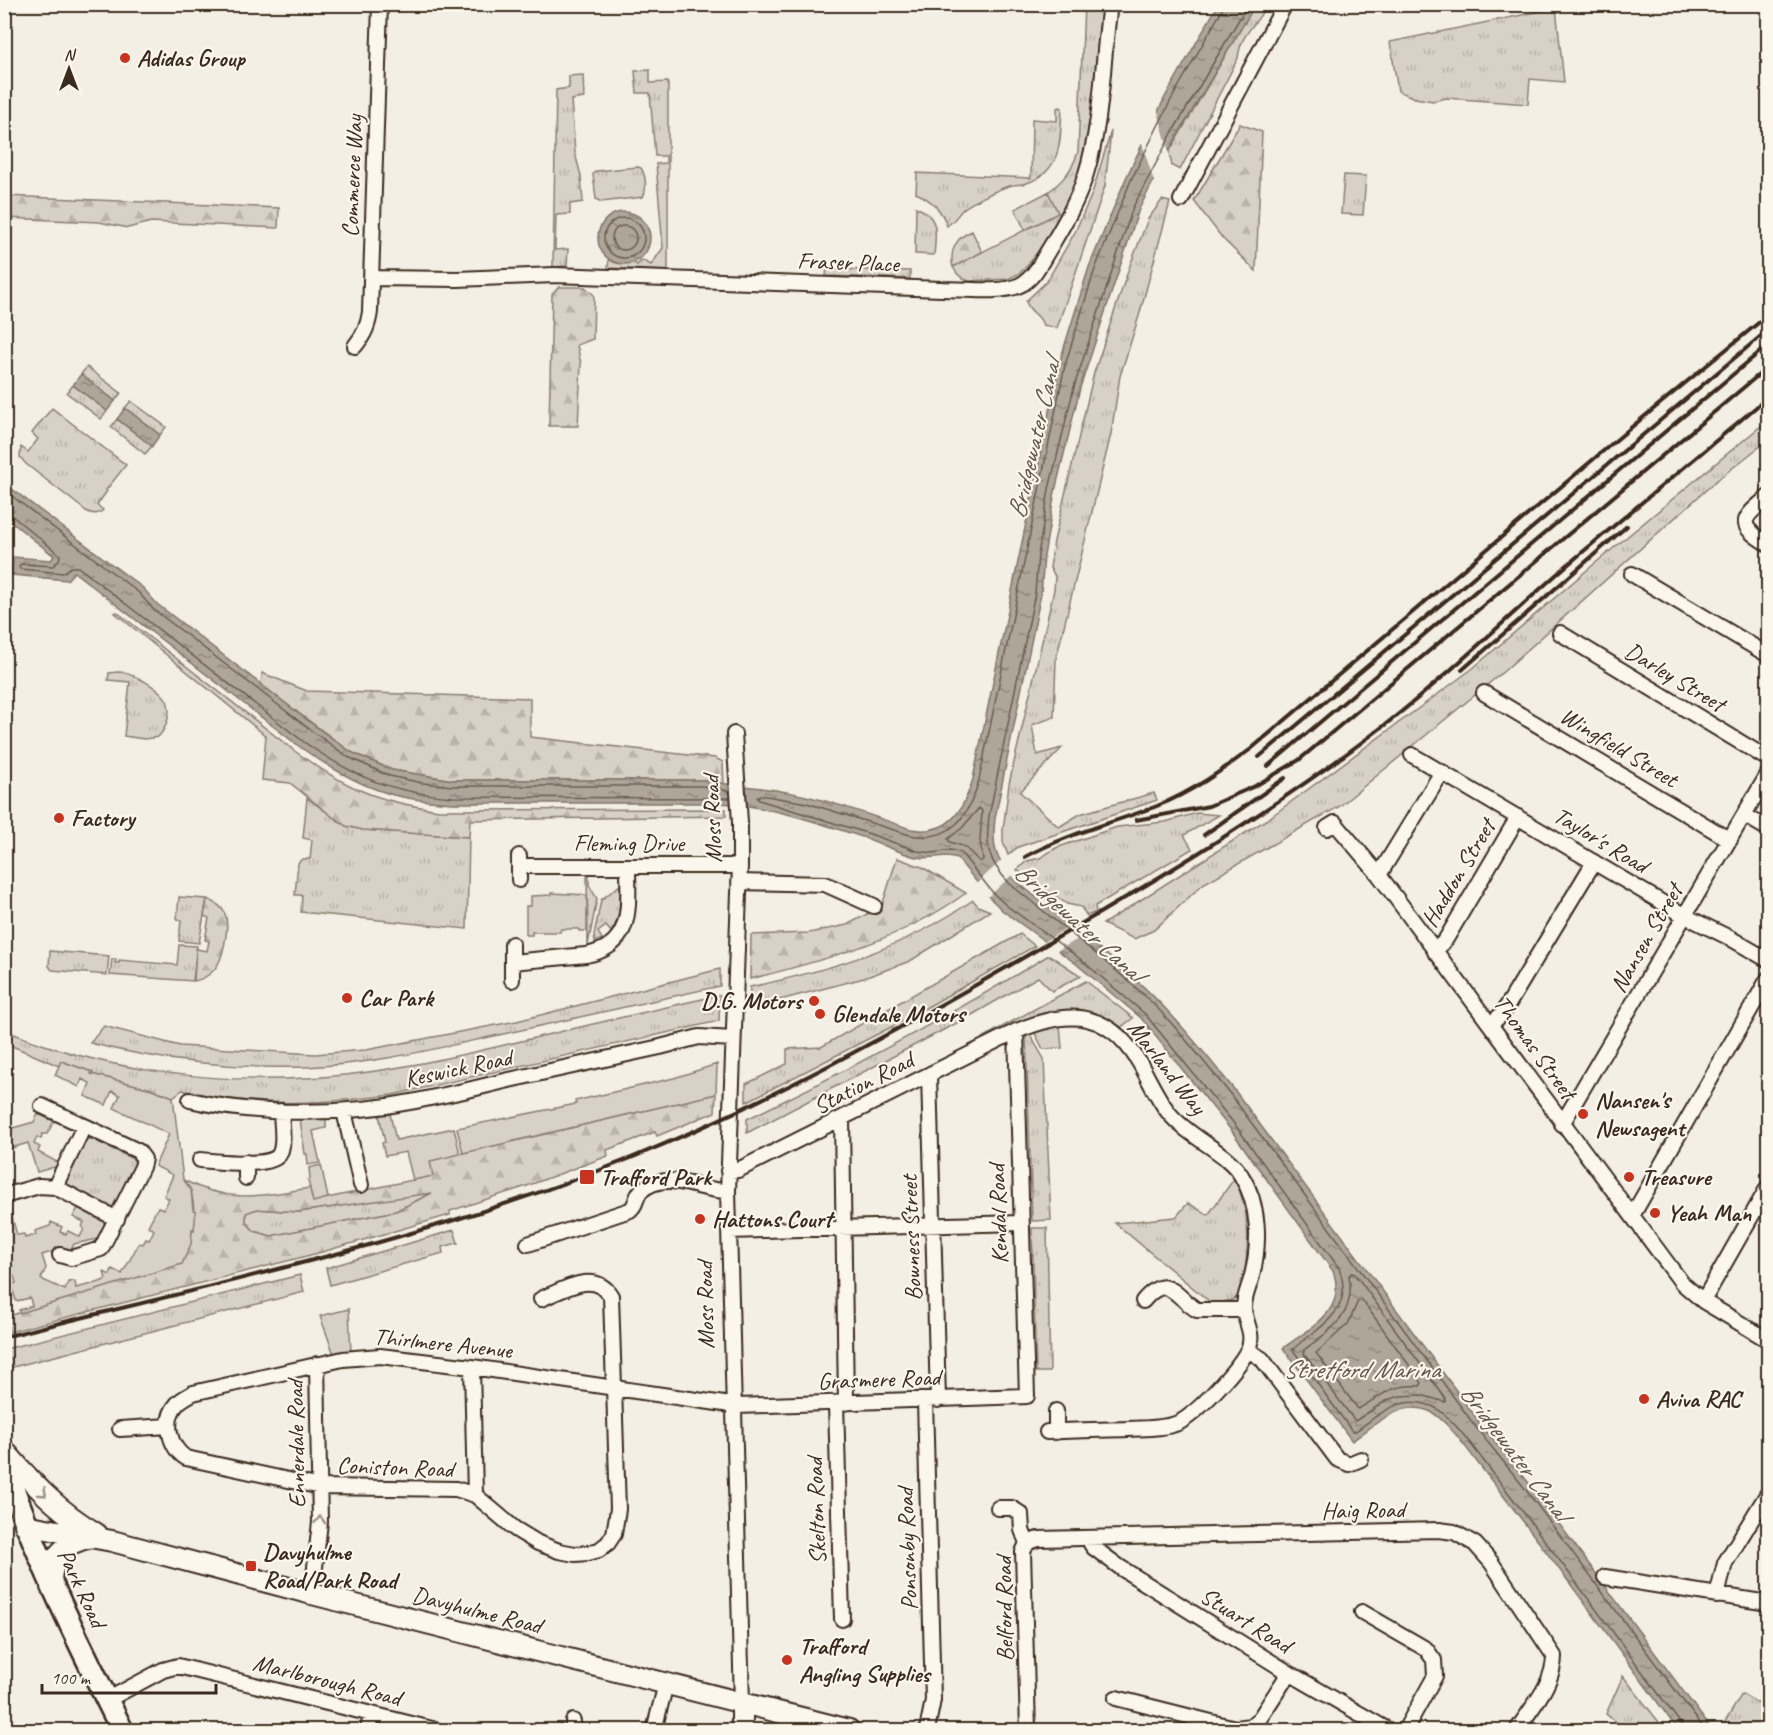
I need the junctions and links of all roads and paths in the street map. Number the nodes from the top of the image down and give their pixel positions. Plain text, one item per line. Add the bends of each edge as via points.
1 (380, 4) edge
2 (1110, 4) edge
3 (1285, 4) edge
4 (1181, 200) dead end
5 (372, 278) junction
6 (355, 346) dead end
7 (1768, 497) edge
8 (1768, 544) edge
9 (1632, 574) dead end
10 (1560, 633) dead end
11 (1768, 655) edge
12 (1484, 693) dead end
13 (734, 734) dead end
14 (1412, 755) dead end
15 (1768, 759) edge
16 (1442, 772) junction
17 (1768, 774) edge
18 (1744, 815) junction
19 (1518, 817) junction
20 (1327, 828) dead end
21 (1768, 829) edge
22 (1730, 840) junction
23 (1594, 862) junction
24 (628, 866) junction
25 (740, 866) junction
26 (519, 868) dead end
27 (1379, 875) junction
28 (739, 882) junction
29 (864, 906) dead end
30 (1685, 916) junction
31 (512, 944) dead end
32 (1435, 952) junction
33 (1768, 960) edge
34 (512, 962) junction
35 (1768, 979) edge
36 (512, 980) dead end
37 (1491, 1024) junction
38 (1016, 1031) junction
39 (733, 1039) junction
40 (929, 1075) junction
41 (190, 1100) dead end
42 (42, 1106) dead end
43 (281, 1111) junction
44 (344, 1111) junction
45 (842, 1119) junction
46 (1562, 1124) junction
47 (84, 1126) junction
48 (200, 1160) dead end
49 (246, 1162) junction
50 (728, 1171) junction
51 (246, 1178) dead end
52 (361, 1185) dead end
53 (55, 1187) junction
54 (1768, 1187) edge
55 (728, 1191) junction
56 (4, 1196) edge
57 (1632, 1216) junction
58 (117, 1219) junction
59 (1021, 1223) junction
60 (933, 1226) junction
61 (842, 1228) junction
62 (729, 1231) junction
63 (528, 1244) dead end
64 (60, 1255) dead end
65 (541, 1299) dead end
66 (1143, 1301) dead end
67 (1703, 1301) junction
68 (1244, 1310) junction
69 (1768, 1340) edge
70 (1248, 1350) junction
71 (317, 1364) junction
72 (472, 1367) junction
73 (613, 1388) junction
74 (1027, 1396) joint
75 (932, 1401) junction
76 (841, 1403) junction
77 (733, 1405) junction
78 (1056, 1411) dead end
79 (169, 1426) junction
80 (120, 1429) dead end
81 (4, 1450) edge
82 (1362, 1459) dead end
83 (4, 1463) edge
84 (321, 1487) junction
85 (1768, 1493) edge
86 (476, 1496) junction
87 (998, 1508) dead end
88 (25, 1525) junction
89 (92, 1537) junction
90 (1091, 1538) junction
91 (112, 1541) junction
92 (1027, 1543) junction
93 (1605, 1577) dead end
94 (51, 1587) junction
95 (312, 1594) junction
96 (1717, 1596) junction
97 (1768, 1603) edge
98 (1362, 1612) dead end
99 (842, 1618) dead end
100 (1289, 1673) junction
101 (666, 1684) junction
102 (1116, 1698) dead end
103 (107, 1700) junction
104 (742, 1703) junction
105 (370, 1715) junction
106 (122, 1731) edge
107 (368, 1731) edge
108 (436, 1731) edge
109 (654, 1731) edge
110 (742, 1731) edge
111 (849, 1731) edge
112 (927, 1731) edge
113 (1028, 1731) edge
114 (1388, 1731) edge
115 (1406, 1731) edge
116 (1517, 1731) edge

1 - 5 street, Commerce Way
2 - 5 street, Fraser Place via 1096,131 1085,178 1069,215 1042,260 1029,279 1018,286 942,288 554,275
3 - 4 street
5 - 6 street, Commerce Way via 368,324
7 - 8 street via 1748,514 1746,523 1753,535
9 - 11 street
10 - 15 street, Darley Street
12 - 22 street, Wingfield Street
13 - 25 street, Moss Road
14 - 16 street, Taylor's Road
16 - 19 street, Taylor's Road
16 - 27 street
17 - 18 street, Nansen Street
18 - 21 street
18 - 22 street, Nansen Street
19 - 23 street, Taylor's Road
19 - 32 street, Haddon Street
20 - 27 street, Thomas Street via 1335,823
22 - 30 street, Nansen Street
23 - 30 street, Taylor's Road
23 - 37 street via 1503,1013
24 - 25 street, Fleming Drive
24 - 26 street, Fleming Drive
24 - 34 street via 627,916 622,932 610,945 594,954
25 - 28 street, Moss Road
27 - 32 street, Thomas Street
28 - 29 street via 825,884
28 - 39 street, Moss Road
30 - 33 street, Taylor's Road
30 - 46 street, Nansen Street
31 - 34 street
32 - 37 street, Thomas Street
34 - 36 street
35 - 57 street
37 - 46 street, Thomas Street
38 - 40 street, Station Road
38 - 59 street, Kendal Road
38 - 68 street, Marland Way via 1074,1016 1106,1025 1130,1048 1175,1120 1240,1173 1252,1199 1257,1228
39 - 44 street, Keswick Road via 692,1038 415,1102
39 - 50 street, Moss Road
40 - 45 street, Station Road
40 - 60 street, Bowness Street
41 - 43 street, Keswick Road
42 - 47 street
43 - 44 street, Keswick Road
43 - 49 street via 278,1156 269,1162
44 - 52 street via 363,1167
45 - 50 street, Station Road via 738,1170
45 - 61 street, Skelton Road
46 - 57 street, Thomas Street
47 - 53 street
47 - 58 street via 143,1156 142,1167
48 - 49 street
49 - 51 street
50 - 55 street, Moss Road
53 - 56 street via 39,1186
53 - 58 street
54 - 67 street
55 - 62 street, Moss Road
55 - 63 street via 682,1182 656,1183 642,1190 630,1210 557,1229
57 - 67 street, Thomas Street via 1682,1283
58 - 64 street via 99,1251 72,1258
59 - 60 street
59 - 74 street, Kendal Road
60 - 61 street
60 - 75 street, Bowness Street
61 - 62 street
61 - 76 street, Skelton Road
62 - 77 street, Moss Road
65 - 73 street, Coniston Road via 586,1282 607,1289 611,1296
66 - 68 street via 1164,1287 1197,1310
67 - 69 street, Thomas Street
68 - 70 street, Marland Way via 1251,1336
70 - 78 street via 1206,1401 1177,1423 1051,1432
70 - 82 street via 1262,1359 1337,1459 1349,1464
71 - 72 street, Thirlmere Avenue via 380,1356
71 - 79 street, Thirlmere Avenue via 193,1393 176,1404
71 - 84 street, Ennerdale Road
72 - 73 street, Thirlmere Avenue
72 - 86 street
73 - 77 street, Thirlmere Avenue
73 - 86 street, Coniston Road via 617,1523 614,1534 599,1550 575,1554 538,1543 515,1530
74 - 75 street, Grasmere Road
75 - 76 street, Grasmere Road
75 - 112 street, Ponsonby Road via 933,1700
76 - 77 street, Grasmere Road
76 - 99 street, Skelton Road
77 - 104 street, Moss Road
79 - 80 street
79 - 84 street, Coniston Road via 172,1441 186,1458
81 -> 91 street via 66,1514
83 - 88 main road, Park Road
84 - 86 street, Coniston Road via 440,1487
95 -> 84 street, Ennerdale Road
85 - 96 street via 1725,1563
87 - 92 street, Belford Road via 1012,1508 1021,1514
88 - 89 street, Davyhulme Road
88 - 94 main road, Park Road
89 - 91 street, Davyhulme Road
89 - 94 street via 66,1546 57,1555
90 - 92 street, Haig Road via 1038,1539
90 - 100 street, Stuart Road via 1094,1548 1121,1568
90 - 116 street, Haig Road via 1438,1530 1463,1536 1491,1562 1554,1656 1546,1685
91 - 95 street, Davyhulme Road
92 - 113 street, Belford Road via 1023,1552
93 - 96 street
94 - 103 main road, Park Road
95 - 101 street, Davyhulme Road
96 - 97 street
98 - 115 street via 1426,1650 1434,1660 1435,1676
100 - 102 street via 1258,1721 1243,1728
100 - 114 street, Stuart Road
101 - 104 street, Davyhulme Road
101 - 109 street
103 - 105 street, Marlborough Road via 178,1666
103 - 106 main road, Park Road
104 - 110 street, Moss Road
104 - 111 street, Davyhulme Road
105 - 107 street
105 - 108 street, Marlborough Road

